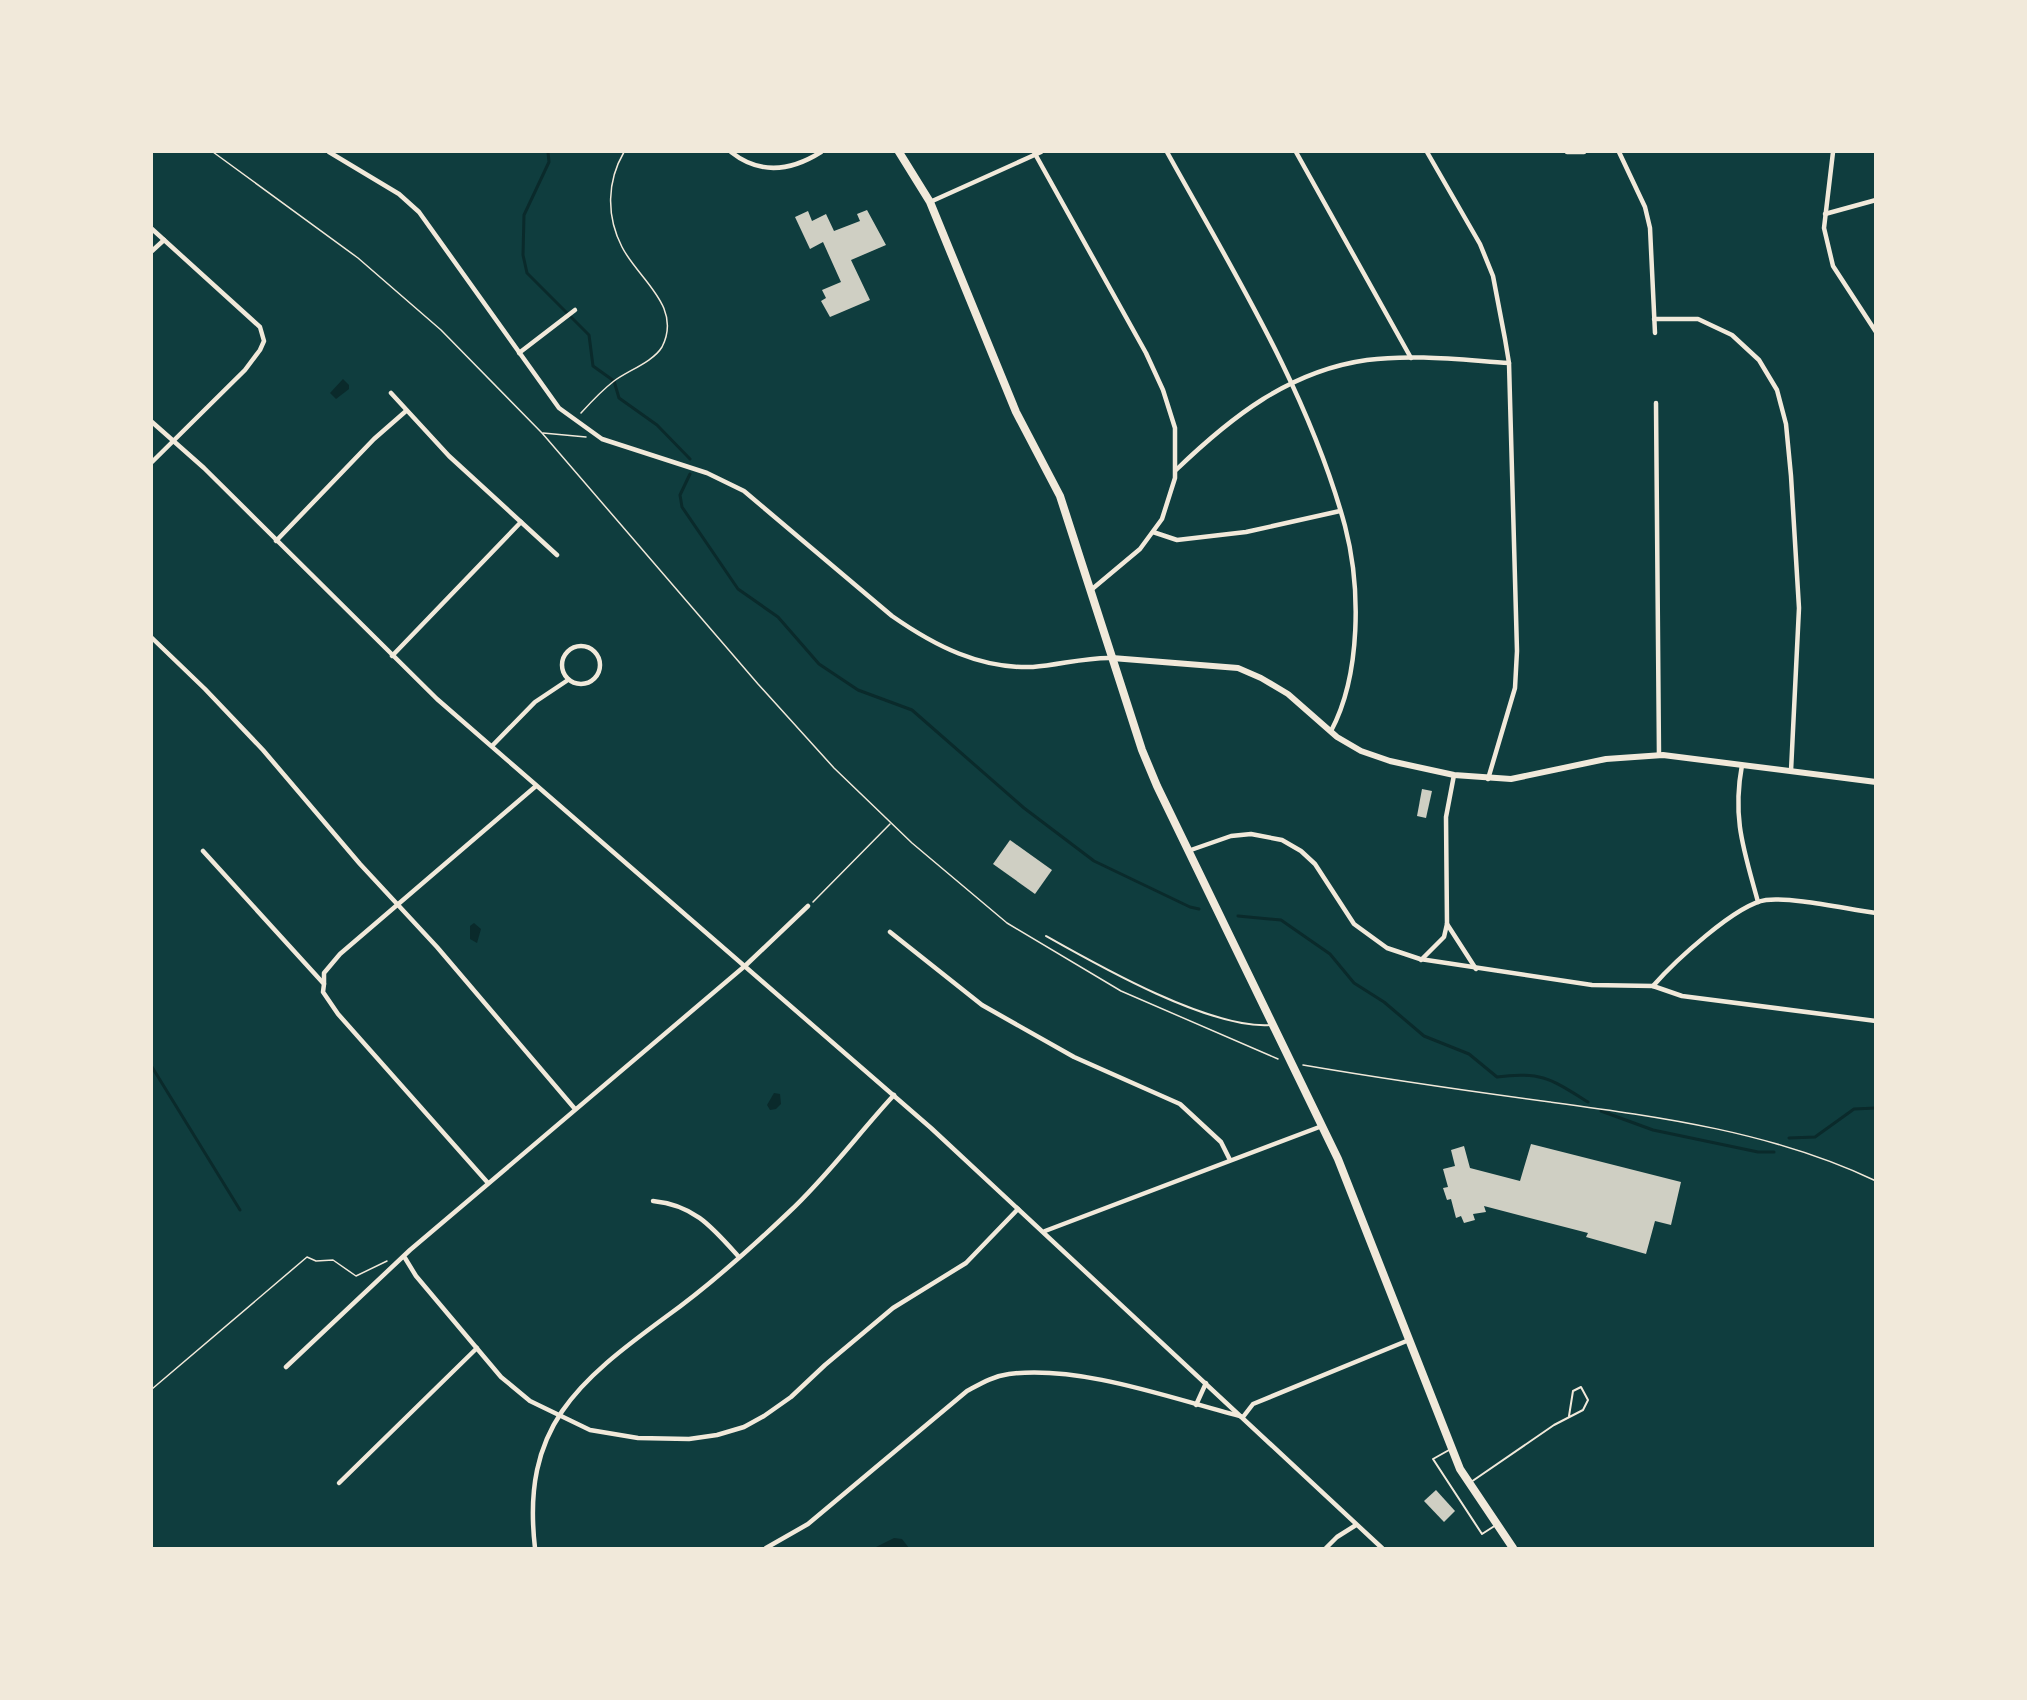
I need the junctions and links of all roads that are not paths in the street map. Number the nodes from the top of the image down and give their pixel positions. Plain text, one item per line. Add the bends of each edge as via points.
1 (329, 152) edge
2 (731, 152) edge
3 (821, 152) edge
4 (898, 152) edge
5 (1036, 152) edge
6 (1167, 152) edge
7 (1296, 152) edge
8 (1427, 152) edge
9 (1567, 152) edge
10 (1584, 152) edge
11 (1619, 152) edge
12 (1833, 152) edge
13 (1875, 200) edge
14 (930, 202) junction
15 (1825, 214) junction
16 (152, 229) edge
17 (164, 240) junction
18 (152, 250) edge
19 (574, 309) dead end
20 (1654, 319) junction
21 (1873, 324) edge
22 (1875, 332) edge
23 (1655, 333) dead end
24 (519, 352) junction
25 (1411, 358) junction
26 (1509, 363) junction
27 (1291, 385) junction
28 (391, 393) dead end
29 (1656, 403) dead end
30 (406, 411) junction
31 (152, 422) edge
32 (174, 441) junction
33 (152, 462) edge
34 (1176, 470) junction
35 (1340, 511) junction
36 (520, 522) junction
37 (1153, 532) junction
38 (276, 540) junction
39 (557, 555) dead end
40 (1091, 590) junction
41 (152, 638) edge
42 (392, 656) junction
43 (1113, 658) junction
44 (568, 680) junction
45 (1331, 731) junction
46 (492, 746) junction
47 (1659, 755) junction
48 (1742, 765) junction
49 (1791, 771) junction
50 (1454, 775) junction
51 (1488, 778) junction
52 (1875, 782) edge
53 (536, 786) junction
54 (203, 851) dead end
55 (1188, 851) junction
56 (1758, 902) junction
57 (398, 903) junction
58 (808, 906) road end
59 (1875, 913) edge
60 (1447, 924) junction
61 (890, 932) dead end
62 (1046, 936) dead end
63 (1421, 960) junction
64 (746, 965) junction
65 (1476, 969) junction
66 (324, 984) junction
67 (1653, 986) junction
68 (1875, 1021) edge
69 (1272, 1025) junction
70 (894, 1095) junction
71 (575, 1109) junction
72 (1322, 1126) junction
73 (1230, 1160) junction
74 (488, 1184) junction
75 (653, 1201) dead end
76 (1018, 1209) junction
77 (1045, 1231) junction
78 (738, 1256) junction
79 (405, 1258) junction
80 (1408, 1340) junction
81 (477, 1348) junction
82 (286, 1367) dead end
83 (1206, 1383) junction
84 (1196, 1405) junction
85 (559, 1416) junction
86 (1569, 1416) junction
87 (1243, 1417) junction
88 (1451, 1449) junction
89 (339, 1483) dead end
90 (1470, 1483) junction
91 (1356, 1525) junction
92 (1496, 1525) junction
93 (535, 1548) edge
94 (766, 1548) edge
95 (1326, 1548) edge
96 (1382, 1548) edge
97 (1513, 1548) edge

1 - 24 street via 399,194 420,212
2 - 3 street via 751,164 774,169 800,164
4 - 14 main road
5 - 14 street
5 - 34 street via 1164,390 1175,428
6 - 27 street
7 - 25 street
8 - 26 street via 1480,244 1493,276
9 - 10 street
11 - 20 street via 1645,207 1650,228
12 - 15 street
13 - 15 street
14 - 40 main road via 1016,412 1060,496
15 - 21 street via 1824,228 1833,266
16 - 17 street
17 - 18 street
17 - 32 street via 260,327 264,341 245,370
19 - 24 street
20 - 23 street
20 - 49 street via 1698,319 1732,334 1759,360 1777,390 1791,476 1799,608
21 - 22 street
24 - 43 street via 559,408 575,421 602,439 699,470 744,491 892,616 953,652 984,664 1034,667
25 - 26 street
25 - 27 street via 1366,360
26 - 51 street via 1517,651 1515,688
27 - 34 street via 1258,400 1229,420
27 - 35 street via 1332,482
28 - 30 street
29 - 47 street
30 - 36 street
30 - 38 street
31 - 32 street
32 - 33 street
32 - 38 street
34 - 37 street via 1168,505
35 - 37 street via 1246,532 1177,540
35 - 45 street via 1354,585 1354,633 1348,684
36 - 39 street
36 - 42 street
37 - 40 street via 1116,572
38 - 42 street
40 - 43 main road
41 - 57 street via 251,738
42 - 46 street
43 - 45 street via 1238,668 1288,694
43 - 55 main road via 1142,750
44 - 44 street via 586,682 596,677 601,666 597,654 580,647 568,652 562,663
44 - 46 street via 535,702
45 - 50 street via 1361,751
46 - 53 street
47 - 48 street
47 - 51 street via 1612,758 1511,778
48 - 49 street
48 - 56 street via 1737,821
49 - 52 street
50 - 51 street
50 - 60 street via 1446,816
53 - 57 street
53 - 64 street
54 - 66 street
55 - 63 street via 1231,836 1251,834 1282,840 1315,864 1354,924 1388,948
55 - 69 main road
56 - 59 street via 1774,900
56 - 67 street via 1746,906 1675,961
57 - 66 street via 340,954 324,973
57 - 71 street
58 - 64 street
60 - 63 street via 1444,937
60 - 65 street
61 - 73 street via 982,1005 1074,1057 1180,1104 1221,1142
62 - 69 lane via 1190,1009
63 - 65 street
64 - 70 street
64 - 71 street
65 - 67 street via 1616,987
66 - 74 street via 323,992 338,1014
67 - 68 street via 1682,996
69 - 72 main road
70 - 76 street
70 - 78 street via 789,1212
71 - 74 street
72 - 73 street
72 - 80 main road
73 - 77 street
74 - 79 street
75 - 78 street via 674,1203 692,1212
76 - 77 street
76 - 85 street via 966,1263 893,1308 788,1399 744,1427 689,1439 638,1438 590,1430
77 - 83 street
78 - 85 street via 667,1316 610,1357 577,1390
79 - 81 street
79 - 82 street
80 - 87 street via 1253,1404
80 - 88 main road
81 - 85 street via 501,1377 530,1401
81 - 89 street
83 - 84 street
83 - 87 street
84 - 87 street
84 - 94 street via 1110,1381 1039,1374 993,1377 966,1391 808,1524
85 - 93 street via 536,1469 532,1489
86 - 86 lane via 1583,1410 1588,1400 1581,1387 1573,1391
86 - 90 lane
87 - 91 street
88 - 90 main road
88 - 92 lane via 1432,1459 1482,1534
90 - 92 main road
91 - 95 street
91 - 96 street
92 - 97 main road

